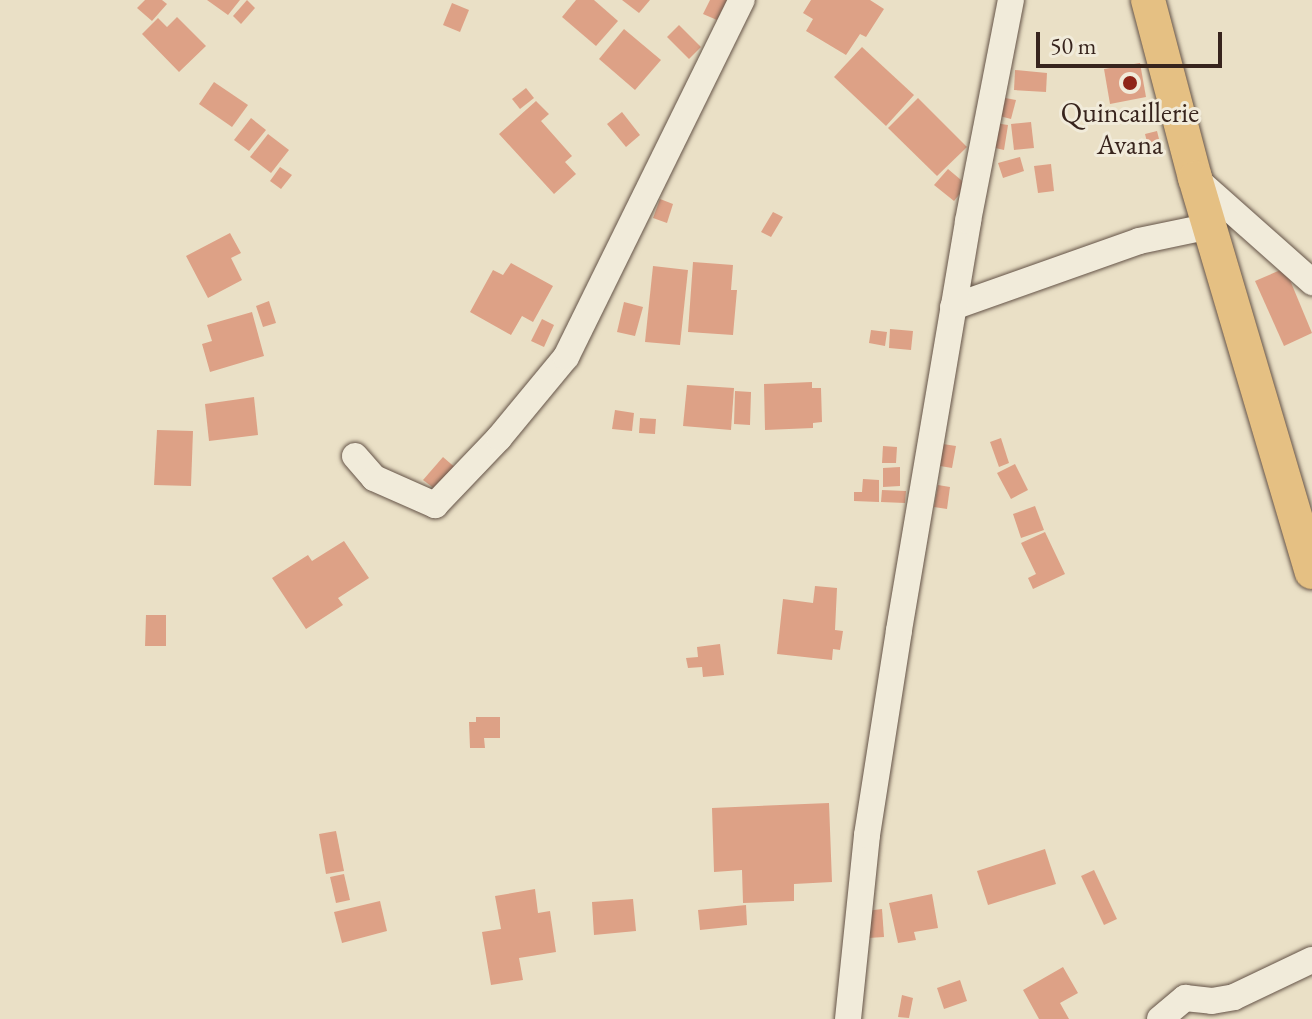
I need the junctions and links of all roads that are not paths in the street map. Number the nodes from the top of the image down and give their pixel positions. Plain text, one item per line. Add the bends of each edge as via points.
1 (742, 0) edge
2 (1011, 0) edge
3 (1148, 0) edge
4 (1195, 178) junction
5 (1211, 226) junction
6 (1312, 282) edge
7 (953, 307) junction
8 (355, 456) dead end
9 (1312, 572) edge
10 (1312, 960) edge
11 (848, 1019) edge
12 (1160, 1019) edge

1 - 8 street via 566,357 499,438 435,505 374,478
2 - 7 street
3 - 4 main road
4 - 5 main road
4 - 6 street
5 - 7 street via 1139,241
5 - 9 main road
7 - 11 street via 867,835
10 - 12 street via 1234,997 1185,998

